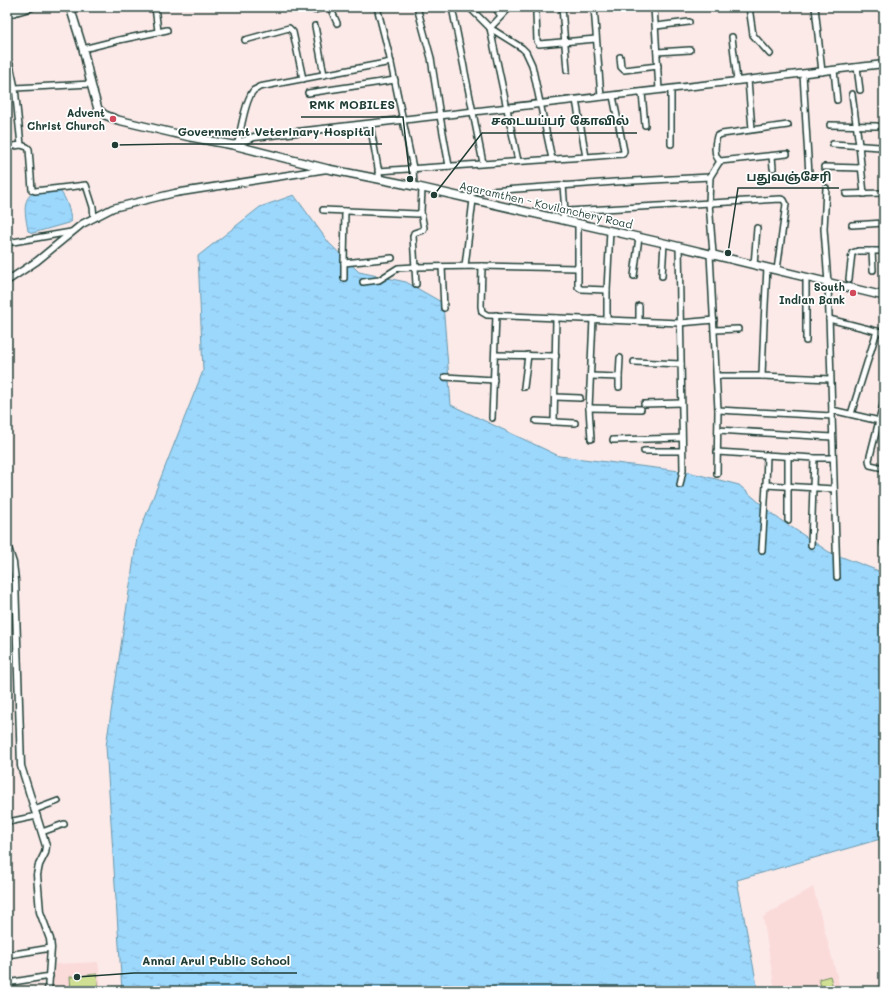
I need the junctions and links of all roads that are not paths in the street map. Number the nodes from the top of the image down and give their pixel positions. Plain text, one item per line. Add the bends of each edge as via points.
1 (31, 7) edge
2 (70, 7) edge
3 (155, 7) edge
4 (323, 7) edge
5 (330, 7) edge
6 (377, 7) edge
7 (416, 7) edge
8 (452, 7) edge
9 (468, 7) edge
10 (495, 7) edge
11 (510, 7) edge
12 (562, 7) edge
13 (594, 7) edge
14 (654, 7) edge
15 (750, 7) edge
16 (815, 7) edge
17 (315, 10) dead end
18 (7, 14) edge
19 (536, 14) dead end
20 (501, 16) junction
21 (337, 22) dead end
22 (689, 22) dead end
23 (315, 26) dead end
24 (656, 26) junction
25 (490, 28) junction
26 (167, 30) dead end
27 (158, 32) junction
28 (732, 37) dead end
29 (245, 40) dead end
30 (596, 40) junction
31 (565, 42) junction
32 (83, 49) junction
33 (690, 50) dead end
34 (657, 52) junction
35 (770, 54) dead end
36 (620, 57) dead end
37 (391, 62) junction
38 (884, 64) edge
39 (7, 65) edge
40 (658, 66) junction
41 (857, 68) junction
42 (567, 70) dead end
43 (834, 70) junction
44 (822, 72) junction
45 (803, 74) junction
46 (324, 75) junction
47 (303, 79) junction
48 (395, 80) junction
49 (748, 80) junction
50 (737, 82) junction
51 (90, 84) junction
52 (15, 88) junction
53 (671, 89) junction
54 (659, 90) junction
55 (860, 90) dead end
56 (642, 92) junction
57 (308, 94) dead end
58 (852, 94) dead end
59 (613, 96) junction
60 (601, 97) junction
61 (576, 100) junction
62 (837, 100) dead end
63 (541, 104) junction
64 (507, 108) junction
65 (473, 112) junction
66 (440, 116) junction
67 (403, 120) junction
68 (370, 124) junction
69 (645, 125) dead end
70 (788, 125) dead end
71 (830, 125) dead end
72 (856, 125) junction
73 (877, 126) dead end
74 (752, 129) junction
75 (236, 144) junction
76 (671, 144) dead end
77 (833, 144) dead end
78 (21, 145) junction
79 (859, 145) junction
80 (7, 147) edge
81 (880, 147) dead end
82 (787, 154) dead end
83 (772, 156) junction
84 (586, 157) junction
85 (552, 159) junction
86 (518, 161) junction
87 (720, 161) junction
88 (483, 163) junction
89 (449, 166) junction
90 (824, 167) dead end
91 (413, 168) junction
92 (773, 168) dead end
93 (861, 168) junction
94 (328, 169) junction
95 (378, 171) junction
96 (809, 175) dead end
97 (710, 177) junction
98 (380, 179) junction
99 (563, 185) junction
100 (414, 186) junction
101 (422, 188) junction
102 (826, 188) dead end
103 (884, 193) edge
104 (846, 194) dead end
105 (864, 194) junction
106 (463, 197) junction
107 (473, 200) junction
108 (709, 203) junction
109 (323, 210) dead end
110 (345, 212) junction
111 (421, 212) junction
112 (565, 212) junction
113 (94, 218) junction
114 (562, 220) junction
115 (578, 223) junction
116 (884, 223) edge
117 (852, 225) dead end
118 (757, 228) dead end
119 (610, 230) junction
120 (72, 232) junction
121 (639, 237) junction
122 (664, 243) junction
123 (7, 244) edge
124 (679, 246) junction
125 (872, 251) junction
126 (884, 251) edge
127 (712, 254) junction
128 (392, 258) dead end
129 (344, 263) junction
130 (754, 265) junction
131 (465, 266) junction
132 (482, 266) junction
133 (415, 267) junction
134 (442, 267) junction
135 (577, 268) junction
136 (767, 268) junction
137 (777, 270) junction
138 (873, 270) dead end
139 (634, 276) dead end
140 (662, 276) dead end
141 (806, 277) junction
142 (344, 278) dead end
143 (850, 279) dead end
144 (7, 281) edge
145 (363, 282) dead end
146 (828, 283) junction
147 (416, 284) dead end
148 (607, 290) junction
149 (884, 296) edge
150 (639, 306) dead end
151 (444, 308) dead end
152 (496, 316) junction
153 (556, 318) junction
154 (593, 319) junction
155 (828, 319) junction
156 (607, 320) junction
157 (714, 320) junction
158 (639, 321) junction
159 (680, 323) junction
160 (738, 329) dead end
161 (715, 330) junction
162 (877, 331) junction
163 (884, 332) edge
164 (806, 341) dead end
165 (495, 355) junction
166 (528, 355) junction
167 (556, 356) junction
168 (620, 358) dead end
169 (634, 362) dead end
170 (680, 364) junction
171 (591, 376) junction
172 (717, 376) junction
173 (762, 376) junction
174 (445, 377) dead end
175 (619, 377) junction
176 (830, 379) junction
177 (494, 380) junction
178 (524, 387) dead end
179 (619, 388) dead end
180 (555, 397) junction
181 (580, 398) dead end
182 (884, 401) edge
183 (681, 403) junction
184 (589, 408) junction
185 (718, 410) junction
186 (832, 410) junction
187 (851, 414) junction
188 (832, 416) junction
189 (492, 418) dead end
190 (878, 420) junction
191 (536, 421) dead end
192 (554, 422) junction
193 (884, 422) edge
194 (576, 423) dead end
195 (718, 430) junction
196 (832, 437) junction
197 (682, 438) junction
198 (591, 439) dead end
199 (613, 440) dead end
200 (644, 451) dead end
201 (682, 451) junction
202 (716, 452) junction
203 (767, 455) junction
204 (788, 456) junction
205 (814, 458) junction
206 (833, 458) junction
207 (884, 468) edge
208 (717, 474) dead end
209 (680, 485) dead end
210 (766, 485) junction
211 (787, 486) junction
212 (813, 487) junction
213 (834, 489) junction
214 (884, 503) edge
215 (884, 513) edge
216 (788, 520) dead end
217 (7, 545) edge
218 (811, 545) dead end
219 (884, 545) edge
220 (762, 550) dead end
221 (837, 577) dead end
222 (58, 801) dead end
223 (36, 813) junction
224 (13, 821) dead end
225 (64, 824) dead end
226 (42, 832) junction
227 (51, 948) junction
228 (8, 955) dead end
229 (50, 976) junction
230 (7, 983) edge
231 (48, 991) edge

1 - 18 main road
2 - 32 main road, Agaramthen - Kovilanchery Road
3 - 27 street
4 - 17 street
5 - 21 street
6 - 37 street
7 - 66 street via 431,58
8 - 65 street
9 - 25 street
10 - 20 street
11 - 20 street
12 - 31 street
13 - 30 street
14 - 24 street
15 - 35 street via 753,35
16 - 44 street
19 - 31 street via 539,44
20 - 25 street
22 - 24 street
23 - 46 street
24 - 34 street
25 - 63 street via 526,52 532,64
25 - 64 street
26 - 27 street
27 - 32 street
28 - 50 street
29 - 47 street via 291,29
30 - 31 street
30 - 60 street
31 - 42 street
32 - 51 main road, Agaramthen - Kovilanchery Road
33 - 34 street
34 - 40 street
36 - 40 street via 624,70
37 - 46 street
37 - 48 street
38 - 41 street
39 - 52 street via 10,64
40 - 54 street
41 - 43 street
41 - 55 street
43 - 44 street
43 - 62 street
44 - 45 street
45 - 49 street
45 - 96 street
46 - 47 street
47 - 75 street via 254,90
48 - 57 street
48 - 67 street
49 - 50 street
49 - 74 street
50 - 53 street
51 - 52 street
51 - 75 main road, Agaramthen - Kovilanchery Road via 98,109 105,115 186,136
52 - 78 street
53 - 54 street
53 - 76 street
54 - 56 street
56 - 59 street
56 - 69 street
58 - 72 street
59 - 60 street
59 - 84 street via 623,154
60 - 61 street
61 - 63 street
61 - 84 street
63 - 64 street
63 - 85 street
64 - 65 street
64 - 86 street
65 - 66 street
65 - 88 street
66 - 67 street
66 - 89 street
67 - 68 street
67 - 91 street
68 - 75 street via 254,137
68 - 95 street
70 - 74 street
71 - 72 street
72 - 73 street
72 - 79 street
74 - 87 street via 717,136 715,156
75 - 94 main road, Agaramthen - Kovilanchery Road
77 - 79 street
78 - 80 street
78 - 113 street via 29,150 32,190 86,185
79 - 81 street
79 - 93 street
82 - 83 street
83 - 87 street
83 - 92 street
84 - 85 street
85 - 86 street
86 - 88 street
87 - 97 street
88 - 89 street
89 - 91 street
90 - 93 street
91 - 95 street
91 - 100 street
93 - 105 street
94 - 98 main road, Agaramthen - Kovilanchery Road
94 - 113 street via 175,193 113,208
95 - 98 street
97 - 99 street
97 - 108 street
98 - 100 main road, Agaramthen - Kovilanchery Road
99 - 106 street via 476,192
99 - 112 street
100 - 101 main road, Agaramthen - Kovilanchery Road
101 - 106 main road, Agaramthen - Kovilanchery Road
101 - 111 street
102 - 146 street via 824,229
103 - 105 street
104 - 105 street
106 - 107 main road, Agaramthen - Kovilanchery Road
107 - 114 main road, Agaramthen - Kovilanchery Road
107 - 131 street
108 - 112 street
108 - 127 street
108 - 137 street via 784,200 786,204
109 - 110 street
110 - 111 street
110 - 129 street
111 - 133 street via 424,228 413,236
112 - 114 street
113 - 120 street
114 - 115 main road, Agaramthen - Kovilanchery Road
115 - 119 main road, Agaramthen - Kovilanchery Road
115 - 135 street
116 - 117 street
118 - 130 street
119 - 121 main road, Agaramthen - Kovilanchery Road
119 - 148 street
120 - 123 street
120 - 144 street via 37,261
121 - 122 main road, Agaramthen - Kovilanchery Road
121 - 139 street
122 - 124 main road, Agaramthen - Kovilanchery Road
122 - 140 street
124 - 127 main road, Agaramthen - Kovilanchery Road
124 - 159 street
125 - 126 street
125 - 138 street
125 - 143 street via 852,253
127 - 130 main road, Agaramthen - Kovilanchery Road
127 - 157 street
128 - 129 street
129 - 142 street
130 - 136 main road, Agaramthen - Kovilanchery Road
131 - 132 street
131 - 134 street
132 - 135 street
132 - 152 street via 482,312
133 - 134 street
133 - 145 street via 398,268 379,280
133 - 147 street
134 - 151 street
135 - 148 street via 579,289
136 - 137 main road, Agaramthen - Kovilanchery Road
136 - 173 street
137 - 141 main road, Agaramthen - Kovilanchery Road
141 - 146 main road, Agaramthen - Kovilanchery Road
141 - 164 street
146 - 149 main road, Agaramthen - Kovilanchery Road
146 - 155 street
148 - 156 street
150 - 158 street
152 - 153 street
152 - 165 street
153 - 154 street
153 - 167 street
154 - 156 street
154 - 171 street
155 - 162 street
155 - 176 street
156 - 158 street
157 - 159 street
157 - 161 street
158 - 159 street
159 - 170 street
160 - 161 street
161 - 172 street
162 - 163 street
162 - 187 street
165 - 166 street
165 - 177 street
166 - 167 street
166 - 178 street
167 - 180 street
168 - 175 street
169 - 170 street
170 - 183 street
171 - 175 street
171 - 184 street
172 - 173 street
172 - 185 street
173 - 176 street
174 - 177 street
175 - 179 street
176 - 186 street
177 - 189 street
180 - 181 street
180 - 192 street
182 - 190 street
183 - 184 street
183 - 197 street
184 - 198 street
185 - 188 street
185 - 195 street
186 - 187 street
186 - 188 street
187 - 190 street
188 - 196 street
190 - 193 street
190 - 207 street via 869,463
191 - 192 street
192 - 194 street
195 - 196 street
195 - 202 street
196 - 206 street
197 - 199 street
197 - 201 street
200 - 201 street
201 - 209 street via 683,470
202 - 203 street
202 - 208 street
203 - 204 street
203 - 210 street
204 - 205 street
204 - 211 street
205 - 206 street
205 - 212 street
206 - 213 street
210 - 211 street
210 - 220 street
211 - 212 street
211 - 216 street
212 - 213 street
212 - 218 street
213 - 221 street
214 - 215 street
215 - 219 street
217 - 223 street via 15,580 20,766
222 - 223 street
223 - 224 street
223 - 226 street
225 - 226 street
226 - 227 street via 46,850 38,870 38,893 41,918
227 - 228 street
227 - 229 street
229 - 230 street
229 - 231 street

